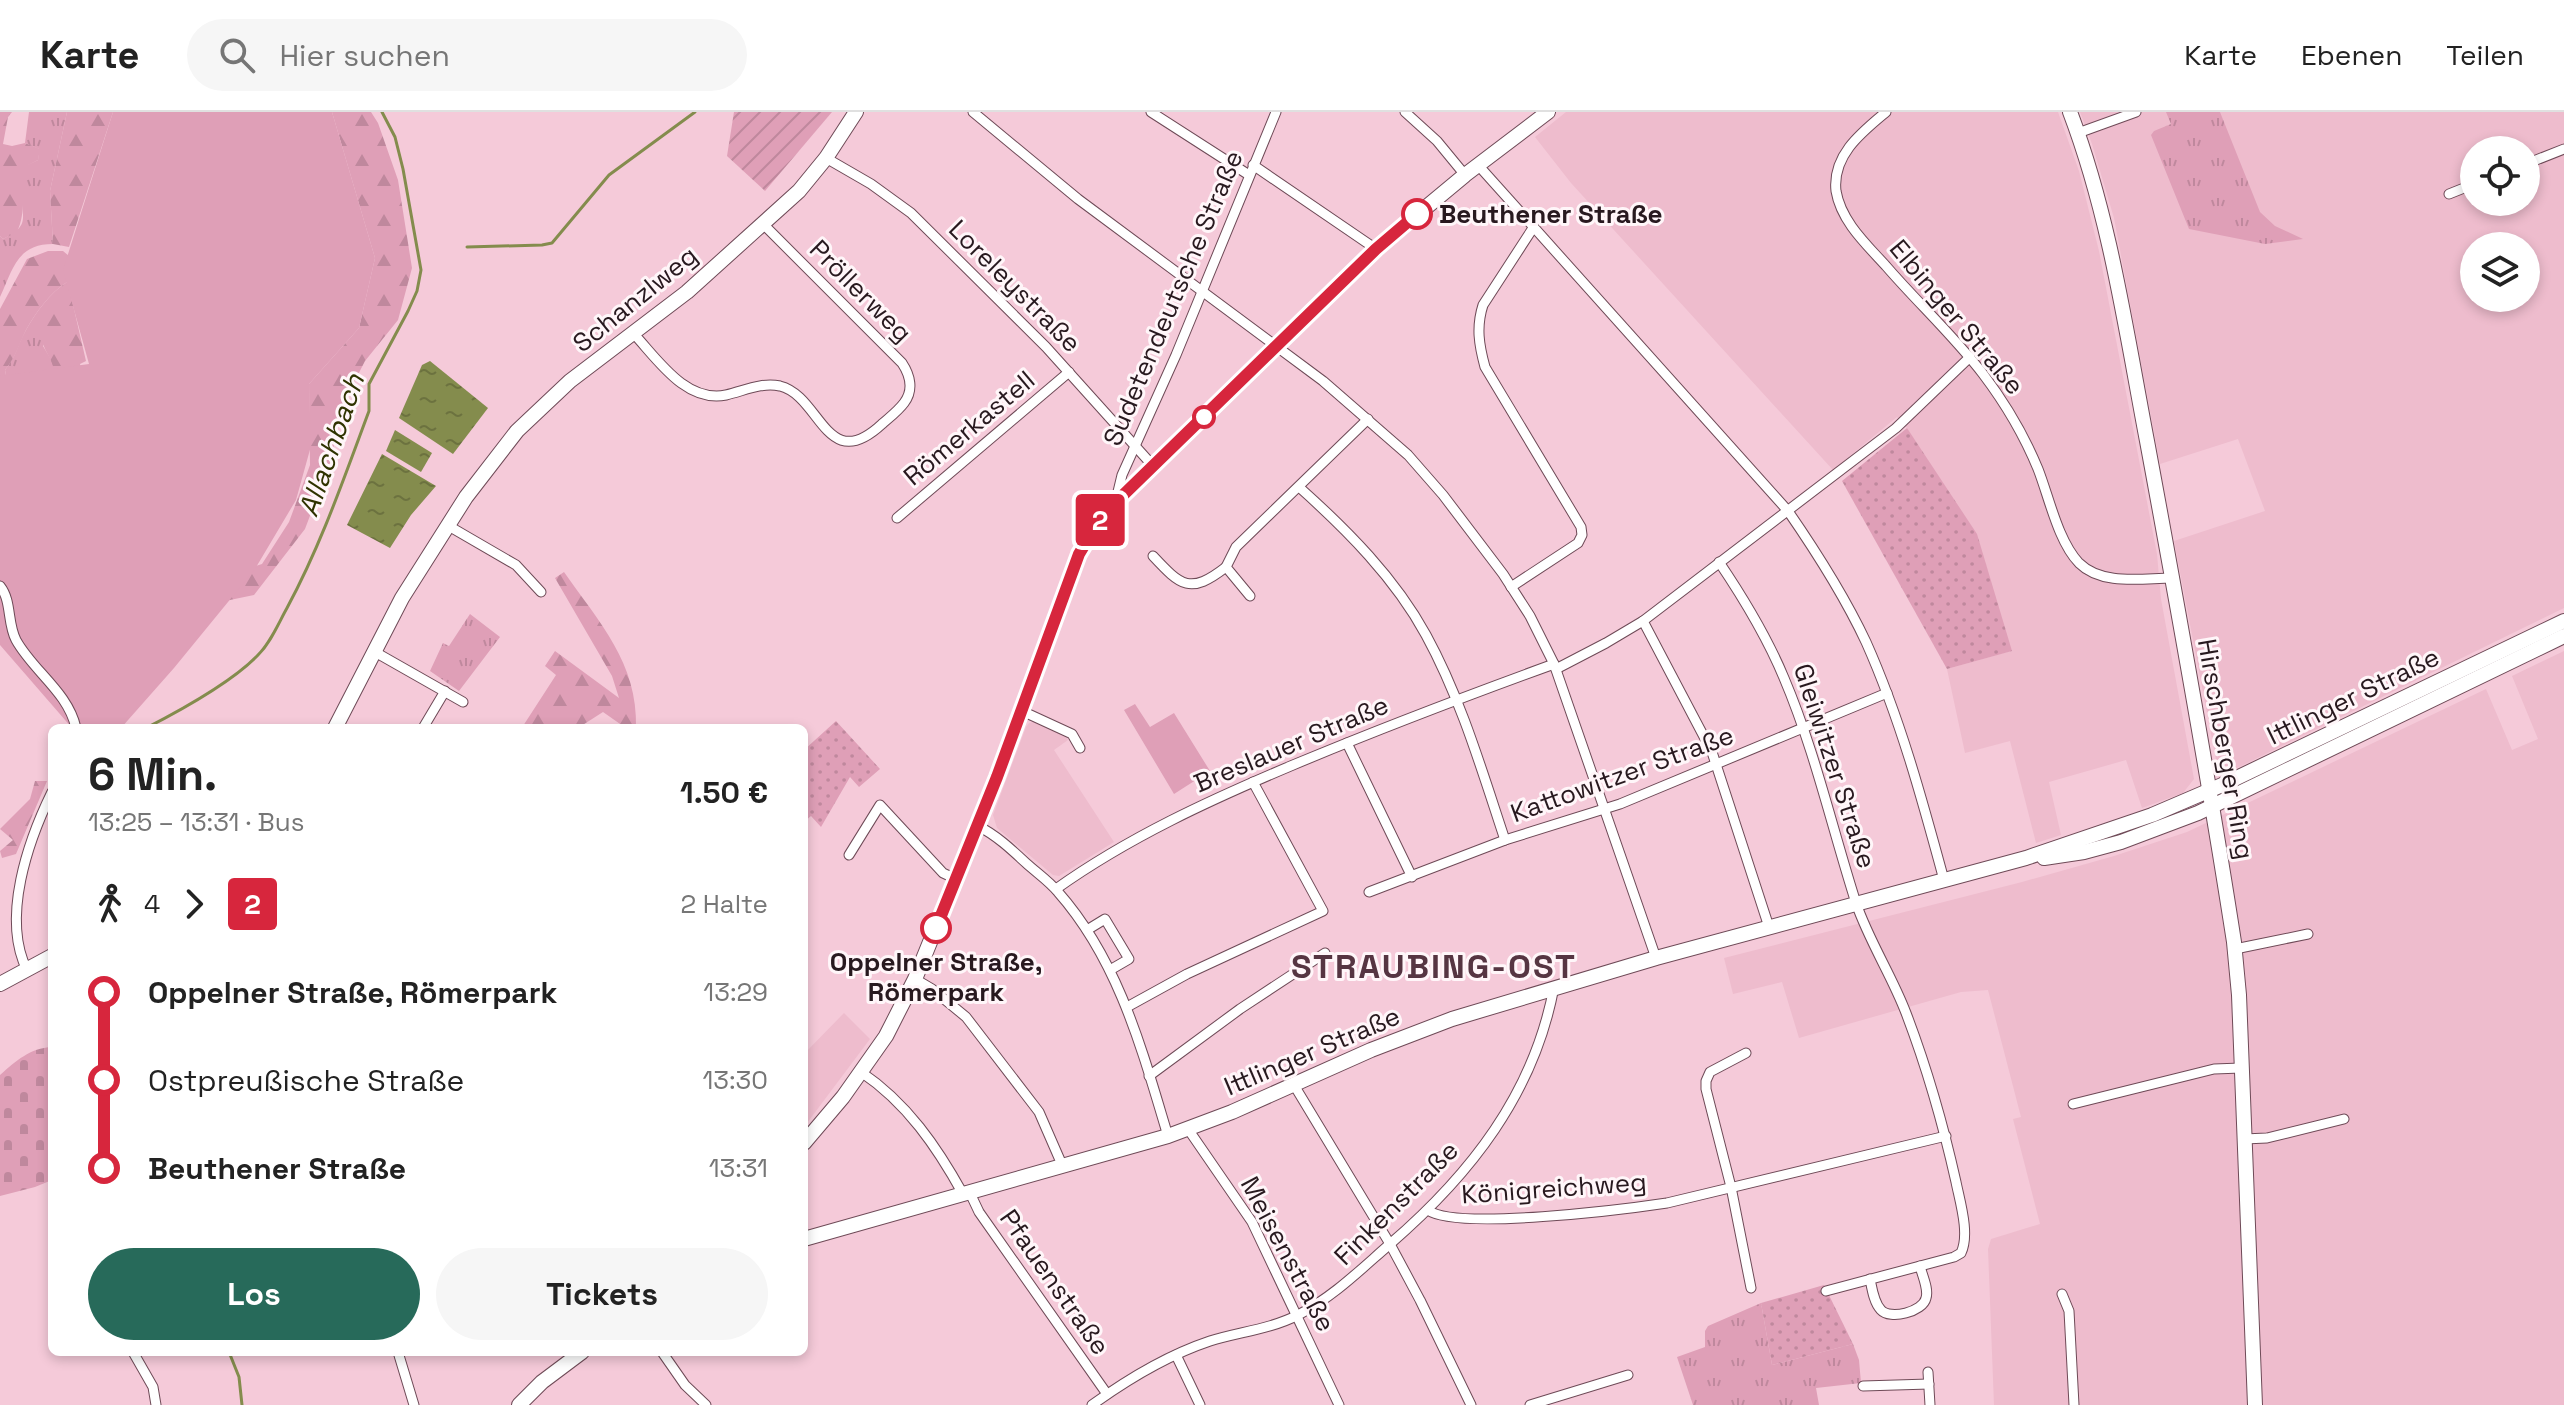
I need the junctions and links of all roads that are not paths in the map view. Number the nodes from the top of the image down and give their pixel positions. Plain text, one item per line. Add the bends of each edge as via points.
1 (856, 112) edge
2 (973, 112) edge
3 (1151, 112) edge
4 (1276, 112) edge
5 (1405, 112) edge
6 (1548, 112) edge
7 (1886, 112) edge
8 (2070, 112) edge
9 (2136, 112) edge
10 (2078, 133) junction
11 (2564, 149) edge
12 (826, 158) junction
13 (2540, 158) edge
14 (1253, 165) junction
15 (1478, 165) junction
16 (1249, 175) junction
17 (1465, 175) junction
18 (2460, 190) edge
19 (2449, 194) dead end
20 (763, 224) junction
21 (1533, 228) junction
22 (1376, 249) junction
23 (1202, 291) junction
24 (634, 334) junction
25 (1275, 347) junction
26 (1970, 357) junction
27 (1069, 372) junction
28 (1368, 419) junction
29 (1135, 446) junction
30 (1154, 467) junction
31 (1299, 487) junction
32 (1116, 502) junction
33 (1788, 511) junction
34 (897, 518) dead end
35 (447, 525) junction
36 (1153, 556) dead end
37 (1719, 562) junction
38 (1226, 567) junction
39 (2172, 578) junction
40 (0, 586) edge
41 (1511, 587) junction
42 (541, 592) dead end
43 (1250, 596) dead end
44 (1643, 621) junction
45 (2564, 621) edge
46 (2564, 636) edge
47 (375, 652) junction
48 (1555, 666) junction
49 (445, 691) junction
50 (1887, 693) junction
51 (1456, 700) junction
52 (463, 702) dead end
53 (1022, 711) junction
54 (75, 724) edge
55 (337, 724) edge
56 (425, 724) edge
57 (1804, 729) junction
58 (1347, 743) junction
59 (1080, 748) dead end
60 (1717, 765) junction
61 (1253, 782) junction
62 (2209, 791) junction
63 (48, 802) edge
64 (2211, 808) junction
65 (1603, 809) junction
66 (978, 826) junction
67 (1505, 840) junction
68 (849, 855) dead end
69 (2026, 858) junction
70 (1412, 877) junction
71 (956, 879) junction
72 (1944, 880) junction
73 (1056, 889) junction
74 (1369, 892) dead end
75 (1856, 903) junction
76 (1769, 927) junction
77 (1087, 930) junction
78 (2308, 934) dead end
79 (2235, 949) junction
80 (1325, 953) dead end
81 (48, 958) edge
82 (1656, 958) junction
83 (27, 970) junction
84 (1110, 970) junction
85 (915, 979) junction
86 (0, 984) edge
87 (1554, 987) junction
88 (1127, 1007) junction
89 (1746, 1053) dead end
90 (2241, 1068) junction
91 (861, 1072) junction
92 (1149, 1076) junction
93 (1294, 1085) junction
94 (2073, 1104) dead end
95 (2344, 1119) dead end
96 (1188, 1129) junction
97 (1168, 1136) junction
98 (1946, 1136) junction
99 (808, 1138) edge
100 (2244, 1139) junction
101 (1063, 1167) junction
102 (1731, 1187) junction
103 (967, 1194) junction
104 (1428, 1210) junction
105 (808, 1238) edge
106 (1390, 1244) junction
107 (1920, 1266) junction
108 (1870, 1279) junction
109 (1751, 1288) dead end
110 (1826, 1291) dead end
111 (2062, 1294) dead end
112 (1298, 1315) junction
113 (1176, 1355) junction
114 (135, 1356) edge
115 (399, 1356) edge
116 (577, 1356) edge
117 (665, 1356) edge
118 (1928, 1372) dead end
119 (1628, 1375) dead end
120 (1929, 1384) junction
121 (1863, 1386) dead end
122 (1107, 1394) junction
123 (156, 1405) edge
124 (414, 1405) edge
125 (519, 1405) edge
126 (706, 1405) edge
127 (1092, 1405) edge
128 (1200, 1405) edge
129 (1339, 1405) edge
130 (1471, 1405) edge
131 (1530, 1405) edge
132 (1930, 1405) edge
133 (2074, 1405) edge
134 (2255, 1405) edge

1 - 12 street, Schanzlweg
2 - 23 street
3 - 16 street
4 - 14 street, Sudetendeutsche Straße
5 - 17 street
6 - 15 street
7 - 26 street, Elbinger Straße via 1861,132 1841,161 1836,176 1841,206 1856,232
8 - 10 street, Hirschberger Ring
9 - 10 street
10 - 39 street, Hirschberger Ring via 2118,290
11 - 13 street
12 - 20 street, Schanzlweg
12 - 27 street, Loreleystraße via 911,213
14 - 16 street, Sudetendeutsche Straße
14 - 22 street
15 - 17 street
15 - 21 street
16 - 23 street, Sudetendeutsche Straße
17 - 22 street
18 - 19 street
20 - 24 street, Schanzlweg
20 - 24 street, Pröllerweg via 907,371 910,387 903,405 872,433 857,440 833,436 800,398 781,386 699,394 677,380
21 - 33 street
21 - 41 street via 1483,305 1479,347 1485,367 1582,535 1578,543
22 - 25 street
23 - 25 street
23 - 29 street, Sudetendeutsche Straße
24 - 35 street, Schanzlweg via 532,415
25 - 28 street
25 - 30 street
26 - 33 street, Breslauer Straße via 1896,428
26 - 39 street, Elbinger Straße via 2014,418 2078,562 2110,578
27 - 29 street, Loreleystraße
27 - 34 street, Römerkastell
28 - 31 street
28 - 41 street via 1443,495
29 - 30 street, Loreleystraße
29 - 32 street, Sudetendeutsche Straße
30 - 32 street
31 - 38 street via 1236,547
31 - 51 street via 1338,521 1398,593 1425,633
32 - 53 street via 1079,554
33 - 37 street, Breslauer Straße
33 - 50 street via 1831,575
35 - 42 street via 516,565
35 - 47 street, Schanzlweg
36 - 38 street via 1184,584 1197,585
37 - 44 street, Breslauer Straße
37 - 57 street, Gleiwitzer Straße via 1769,645
38 - 43 street
39 - 62 street, Hirschberger Ring
40 - 54 street via 15,638 65,702
41 - 48 street
44 - 48 street, Breslauer Straße
44 - 60 street
45 - 62 street, Ittlinger Straße
46 - 64 street, Ittlinger Straße
47 - 49 street
47 - 55 street, Schanzlweg
48 - 51 street, Breslauer Straße
48 - 65 street
49 - 52 street
49 - 56 street
50 - 57 street, Kattowitzer Straße
50 - 72 street
51 - 58 street, Breslauer Straße
51 - 67 street
53 - 59 street via 1072,734
53 - 66 street
57 - 60 street, Kattowitzer Straße
57 - 75 street, Gleiwitzer Straße
58 - 61 street, Breslauer Straße
58 - 70 street
60 - 65 street, Kattowitzer Straße
60 - 76 street
61 - 73 street, Breslauer Straße via 1126,843
61 - 88 street via 1323,911
62 - 64 street, Hirschberger Ring
62 - 69 street, Ittlinger Straße
63 - 83 street via 19,883 18,942
64 - 69 street, Ittlinger Straße via 2084,852
64 - 79 street, Hirschberger Ring
65 - 67 street, Kattowitzer Straße
65 - 82 street
66 - 71 street
66 - 73 street
67 - 70 street, Kattowitzer Straße
68 - 71 street via 880,805 943,873
69 - 72 street, Ittlinger Straße
70 - 74 street, Kattowitzer Straße
71 - 85 street
72 - 75 street, Ittlinger Straße
73 - 77 street
75 - 76 street, Ittlinger Straße
75 - 98 street, Gleiwitzer Straße via 1905,1011
76 - 82 street, Ittlinger Straße
77 - 84 street
77 - 84 street via 1105,919 1129,959
78 - 79 street
79 - 90 street, Hirschberger Ring
80 - 92 street
81 - 83 street
82 - 87 street, Ittlinger Straße
83 - 86 street
84 - 88 street
85 - 91 street
85 - 101 street via 966,1017 1039,1112
87 - 93 street, Ittlinger Straße via 1422,1029
87 - 104 street, Finkenstraße via 1523,1084 1486,1143
88 - 92 street
89 - 102 street via 1710,1072 1706,1081
90 - 94 street via 2214,1069
90 - 100 street, Hirschberger Ring
91 - 99 street
91 - 103 street, Pfauenstraße via 925,1132
92 - 97 street
93 - 96 street, Ittlinger Straße
93 - 106 street
95 - 100 street
96 - 97 street, Ittlinger Straße
96 - 112 street, Meisenstraße via 1252,1222
97 - 101 street, Ittlinger Straße
98 - 102 street, Königreichweg
98 - 107 street, Gleiwitzer Straße via 1964,1246 1954,1257
100 - 134 street, Hirschberger Ring
101 - 103 street, Ittlinger Straße
102 - 104 street, Königreichweg via 1596,1214 1505,1218 1440,1216
102 - 109 street
103 - 105 street, Ittlinger Straße
103 - 122 street, Pfauenstraße
104 - 106 street, Finkenstraße
106 - 112 street, Finkenstraße via 1349,1282
106 - 130 street
107 - 108 street
107 - 108 street via 1927,1293 1918,1308 1885,1314
108 - 110 street
111 - 133 street via 2069,1311
112 - 113 street, Finkenstraße
112 - 129 street, Meisenstraße
113 - 122 street, Finkenstraße
113 - 128 street
114 - 123 street via 153,1387
115 - 124 street
116 - 125 street
117 - 126 street
118 - 120 street
119 - 131 street
120 - 121 street
120 - 132 street
122 - 127 street, Finkenstraße

